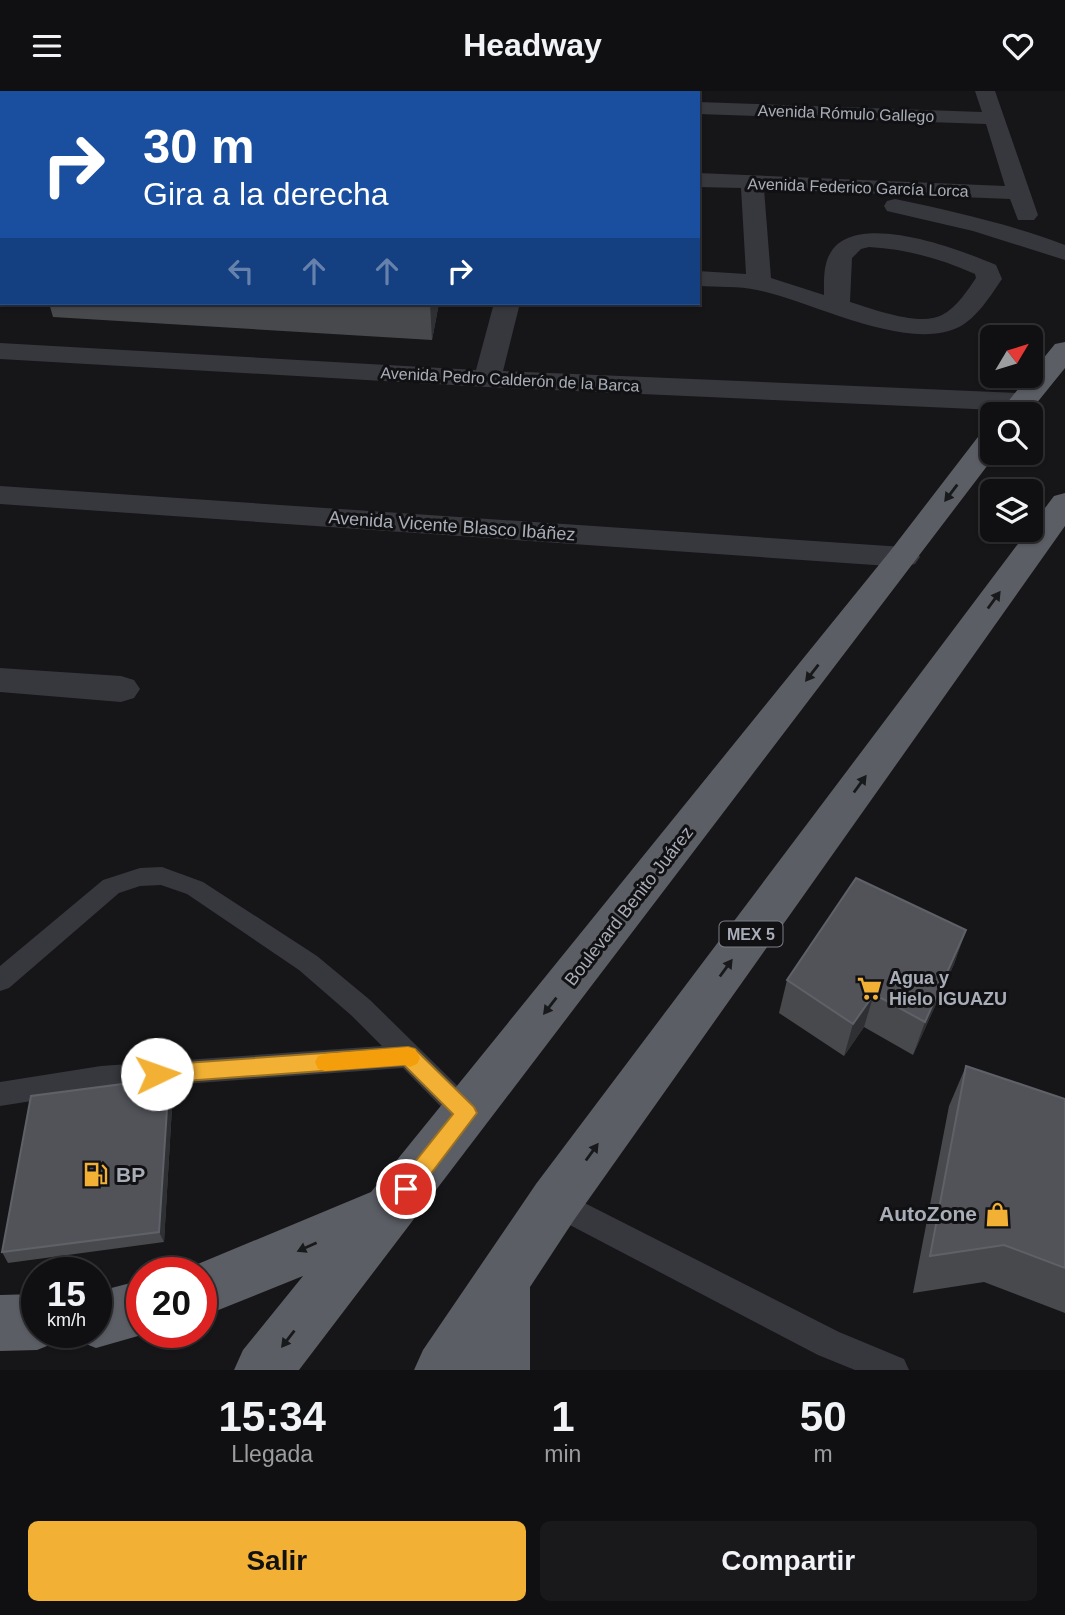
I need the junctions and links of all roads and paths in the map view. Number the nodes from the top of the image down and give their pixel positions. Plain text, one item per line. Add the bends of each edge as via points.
1 (985, 91) edge
2 (700, 108) edge
3 (994, 118) junction
4 (700, 180) edge
5 (752, 183) junction
6 (786, 184) junction
7 (1017, 193) junction
8 (1036, 241) junction
9 (1065, 253) edge
10 (700, 278) edge
11 (759, 282) junction
12 (506, 305) edge
13 (836, 307) junction
14 (1065, 350) edge
15 (0, 351) edge
16 (487, 379) junction
17 (1020, 402) edge
18 (980, 406) edge
19 (980, 455) edge
20 (1065, 473) edge
21 (0, 495) edge
22 (1055, 516) edge
23 (903, 557) junction
24 (0, 680) edge
25 (121, 689) dead end
26 (0, 981) edge
27 (408, 1056) junction
28 (0, 1094) edge
29 (466, 1113) junction
30 (555, 1202) junction
31 (391, 1208) junction
32 (503, 1279) junction
33 (217, 1284) edge
34 (21, 1322) edge
35 (0, 1323) edge
36 (263, 1370) edge
37 (443, 1370) edge
38 (501, 1370) edge
39 (893, 1370) edge

1 - 3 street
2 - 3 street, Avenida Rómulo Gallego
3 - 7 street
4 - 5 street, Avenida Federico García Lorca
5 - 6 street, Avenida Federico García Lorca
5 - 11 street
6 - 7 street, Avenida Federico García Lorca
6 - 8 street
7 - 8 street
8 - 9 street
10 - 11 street
11 - 13 street
12 - 16 street
13 - 13 street via 841,254 850,244 870,238 964,260 987,270 989,279 955,319 944,325 926,327
14 - 17 highway
15 - 16 street, Avenida Pedro Calderón de la Barca
16 - 18 street, Avenida Pedro Calderón de la Barca
19 -> 23 highway, Boulevard Benito Juárez
20 - 22 highway
21 - 23 street, Avenida Vicente Blasco Ibáñez
30 -> 22 highway, MEX 5
23 -> 29 highway, Boulevard Benito Juárez
24 - 25 street
26 - 27 lane via 111,887 139,877 162,876 195,888 308,963
27 - 28 lane via 101,1078
27 - 29 lane
29 - 31 highway, Boulevard Benito Juárez
30 - 32 highway, MEX 5
30 - 39 lane via 829,1344
31 -> 33 highway
31 -> 36 highway, Boulevard Benito Juárez
32 - 37 highway, MEX 5
32 - 38 highway
34 - 35 highway

